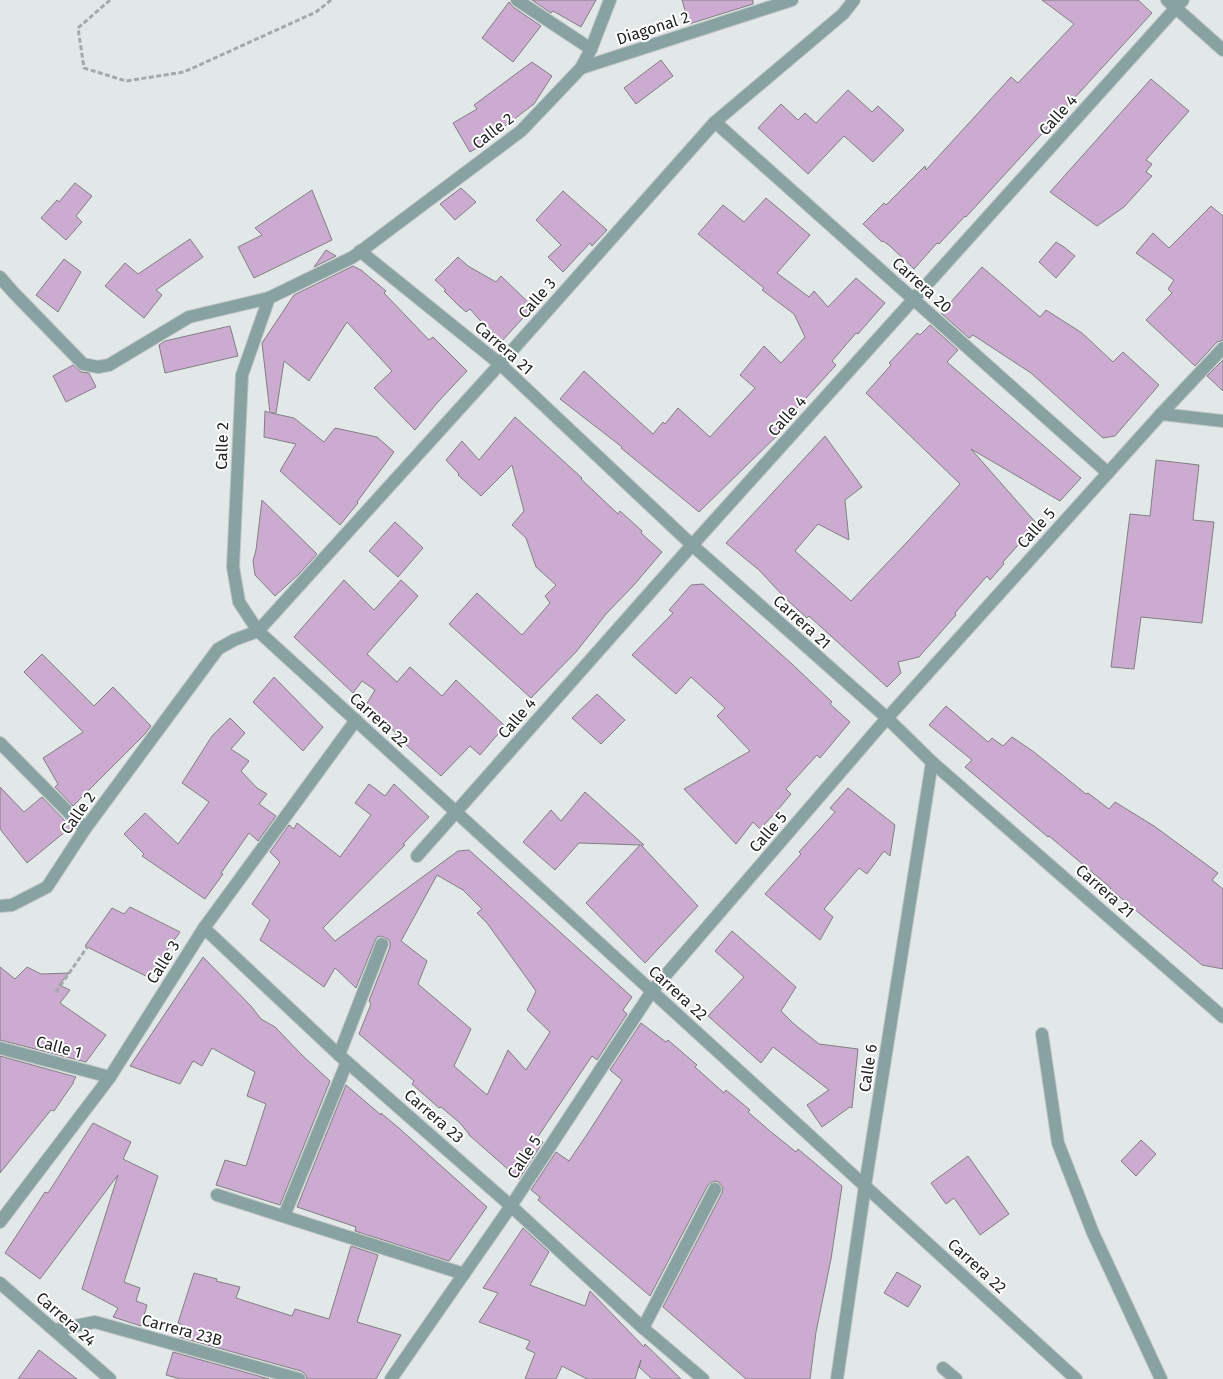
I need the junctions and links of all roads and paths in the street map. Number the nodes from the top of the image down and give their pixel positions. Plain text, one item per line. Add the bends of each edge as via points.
1 (110, 0) edge
2 (331, 0) edge
3 (517, 0) edge
4 (610, 0) edge
5 (792, 0) edge
6 (854, 0) edge
7 (1176, 3) edge
8 (591, 49) junction
9 (1223, 50) edge
10 (581, 68) junction
11 (715, 122) junction
12 (360, 251) junction
13 (0, 277) edge
14 (269, 298) junction
15 (914, 299) junction
16 (1223, 348) edge
17 (500, 364) junction
18 (1161, 414) junction
19 (1223, 421) edge
20 (1108, 473) junction
21 (692, 545) junction
22 (258, 631) junction
23 (887, 718) junction
24 (356, 720) junction
25 (0, 743) edge
26 (932, 762) junction
27 (456, 812) junction
28 (86, 829) junction
29 (417, 856) dead end
30 (0, 906) edge
31 (204, 928) junction
32 (382, 944) dead end
33 (88, 946) dead end
34 (652, 991) junction
35 (56, 992) dead end
36 (1223, 1017) edge
37 (1042, 1034) dead end
38 (0, 1048) edge
39 (343, 1059) junction
40 (110, 1077) junction
41 (866, 1186) junction
42 (715, 1189) dead end
43 (217, 1195) dead end
44 (511, 1206) junction
45 (284, 1216) junction
46 (0, 1222) edge
47 (464, 1274) junction
48 (0, 1283) edge
49 (643, 1328) junction
50 (55, 1330) junction
51 (943, 1368) dead end
52 (110, 1379) edge
53 (299, 1379) edge
54 (391, 1379) edge
55 (703, 1379) edge
56 (837, 1379) edge
57 (956, 1379) edge
58 (1076, 1379) edge
59 (1161, 1379) edge

1 - 2 path via 78,28 84,68 126,81 184,72 316,12
3 - 8 street
4 - 8 street
5 - 10 street, Diagonal 2
6 - 11 street, Calle 3 via 843,14
7 - 9 street
7 - 15 street, Calle 4
8 - 10 street
10 - 12 street, Calle 2 via 521,131
11 - 15 street, Carrera 20
11 - 17 street, Calle 3
12 - 14 street, Calle 2
12 - 17 street, Carrera 21
13 - 14 street via 83,364 98,367 109,366 189,317
14 - 22 street, Calle 2 via 242,375 234,567 239,602
15 - 20 street, Carrera 20
15 - 21 street, Calle 4
16 - 18 street, Calle 5
17 - 21 street, Carrera 21
17 - 22 street, Calle 3
18 - 19 street
18 - 20 street, Calle 5
20 - 23 street, Calle 5
21 - 23 street, Carrera 21
21 - 27 street, Calle 4
22 - 24 street, Carrera 22
22 - 28 street, Calle 2 via 218,649
23 - 26 street, Carrera 21
23 - 34 street, Calle 5
24 - 27 street, Carrera 22
24 - 31 street, Calle 3
25 - 28 street
26 - 36 street, Carrera 21
26 - 41 street, Calle 6
27 - 29 street, Calle 4
27 - 34 street, Carrera 22
28 - 30 street, Calle 2 via 46,887 12,906
31 - 39 street, Carrera 23
31 - 40 street, Calle 3
32 - 39 street
33 - 35 path
34 - 41 street, Carrera 22
34 - 44 street, Calle 5
37 - 59 street via 1058,1143 1093,1233
38 - 40 street, Calle 1
39 - 44 street, Carrera 23
39 - 45 street
40 - 46 street, Calle 3
41 - 56 street, Calle 6
41 - 58 street, Carrera 22
42 - 49 street
43 - 45 street
44 - 47 street, Calle 5
44 - 49 street, Carrera 23
45 - 47 street
47 - 54 street, Calle 5
48 - 50 street, Carrera 24
49 - 55 street, Carrera 23
50 - 52 street, Carrera 24
50 - 53 street, Carrera 23B via 95,1322
51 - 57 street

